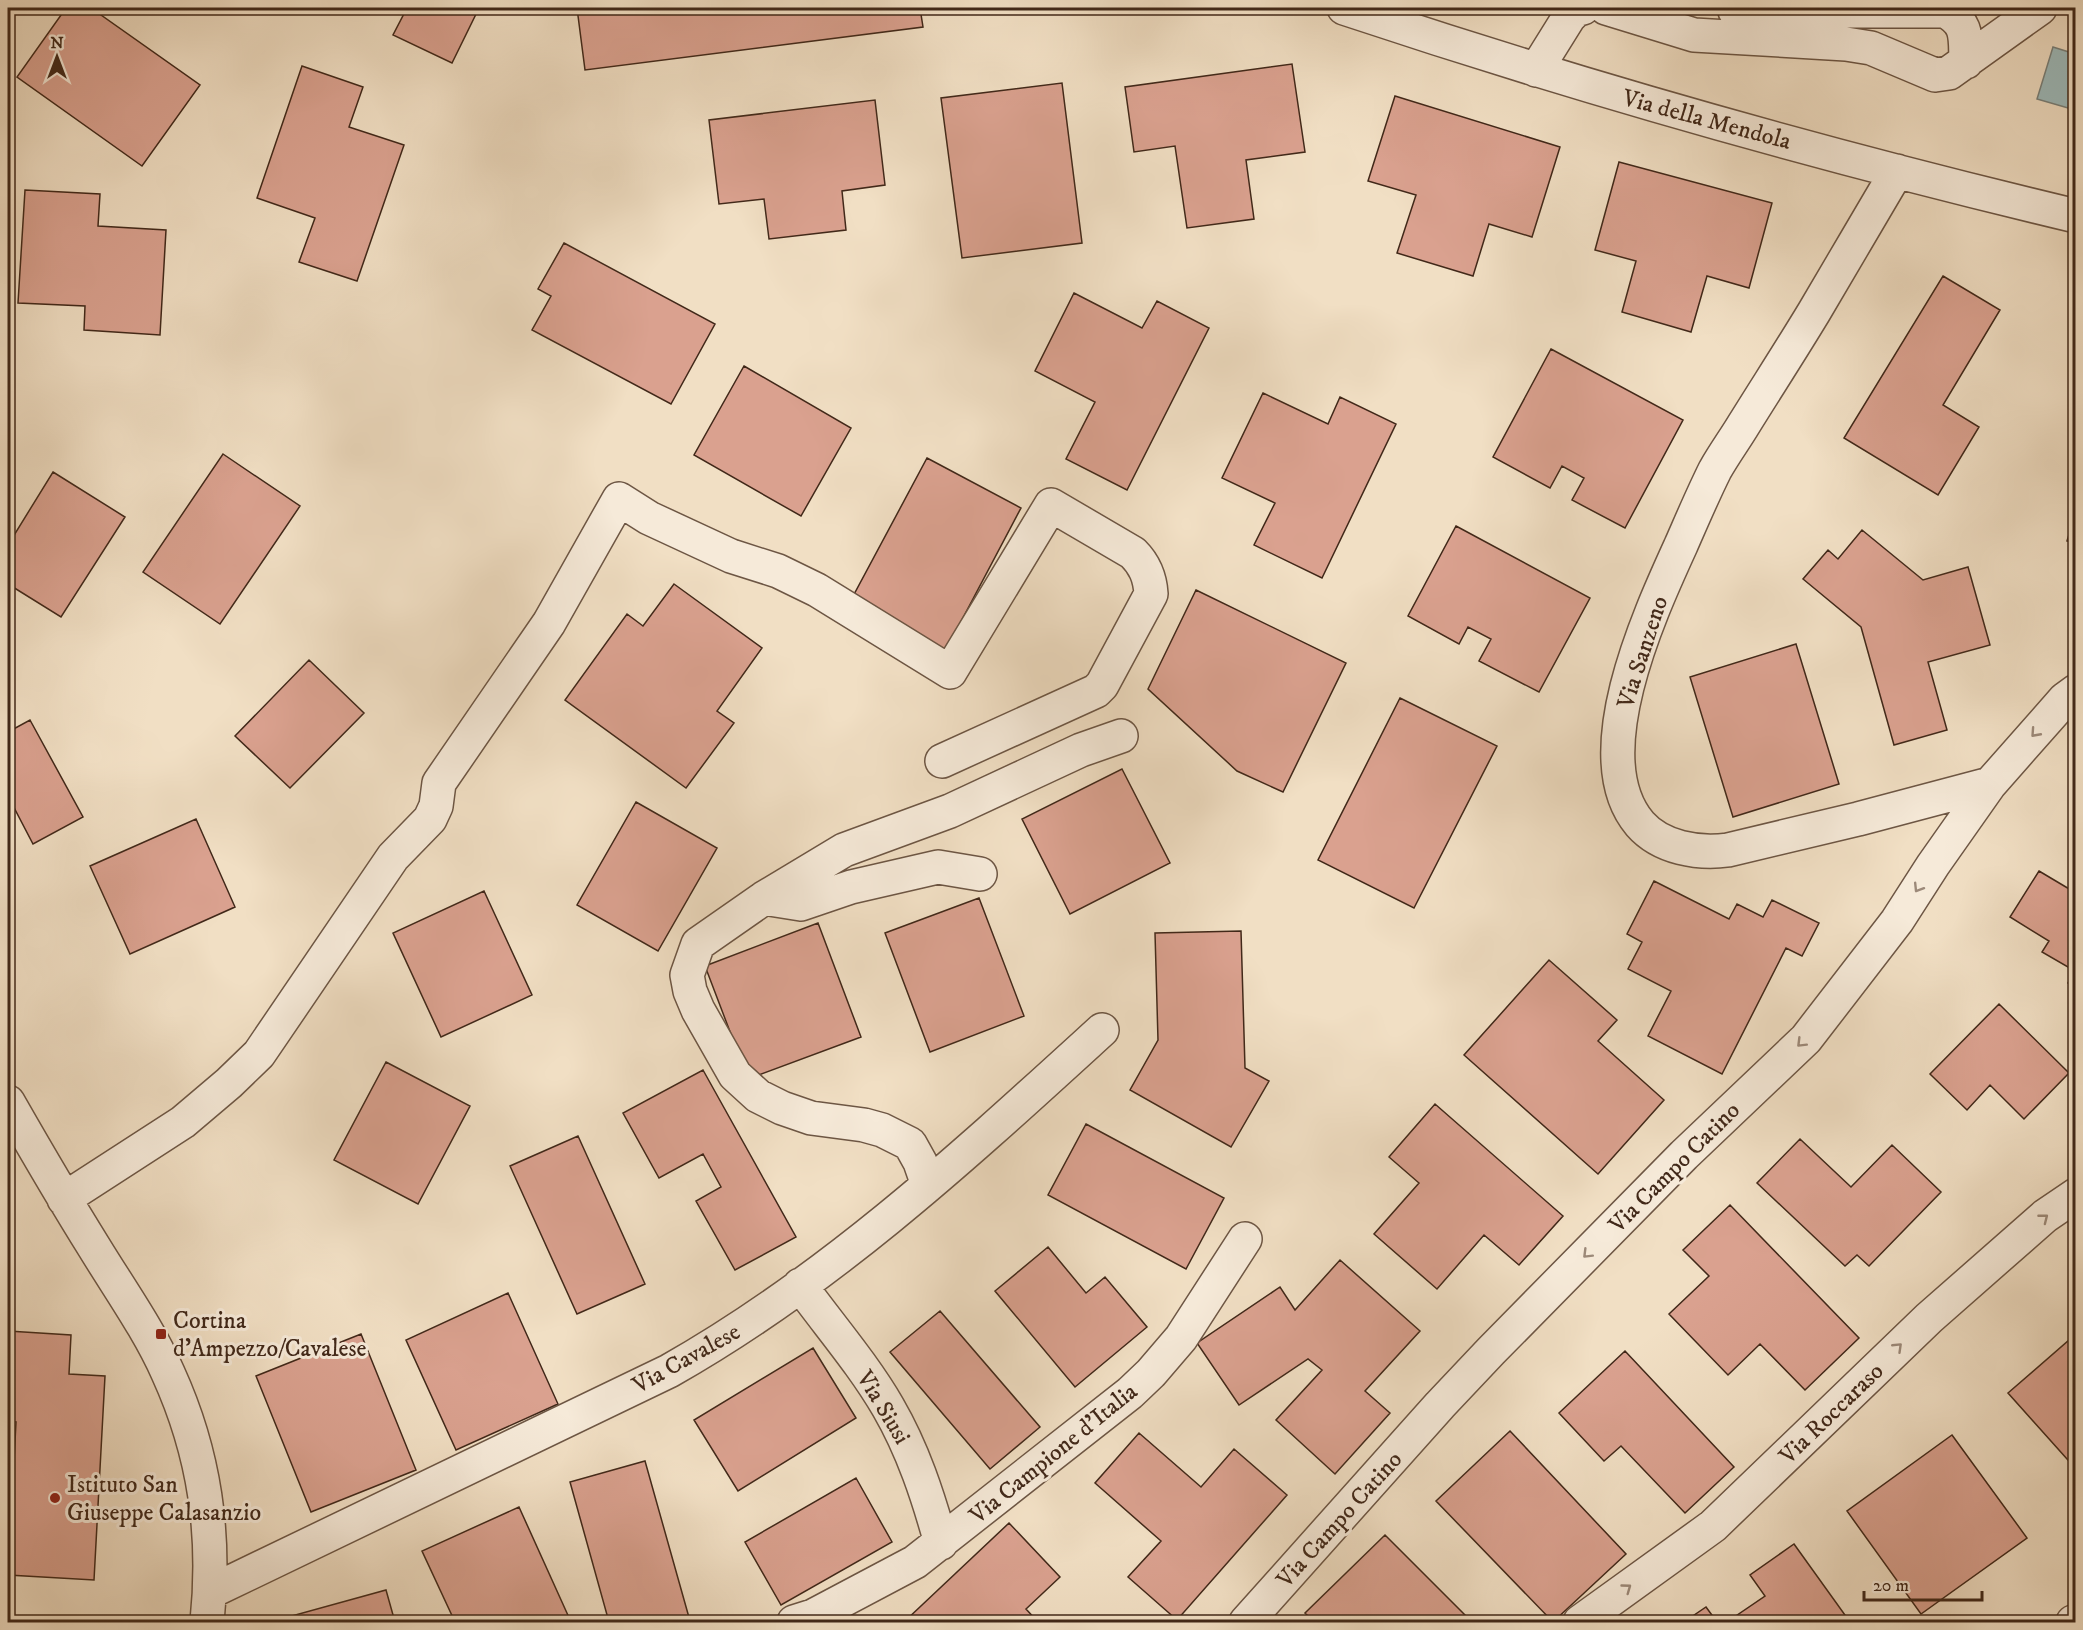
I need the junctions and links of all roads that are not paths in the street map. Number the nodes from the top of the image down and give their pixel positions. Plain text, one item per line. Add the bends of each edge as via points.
1 (1344, 8) edge
2 (1583, 8) edge
3 (1606, 8) edge
4 (2040, 8) edge
5 (1735, 11) dead end
6 (1966, 62) junction
7 (1536, 70) junction
8 (1897, 171) junction
9 (2076, 216) edge
10 (2076, 691) edge
11 (1121, 736) dead end
12 (942, 761) dead end
13 (1990, 784) junction
14 (980, 874) dead end
15 (764, 898) junction
16 (1102, 1030) dead end
17 (8, 1102) edge
18 (928, 1185) junction
19 (2076, 1196) edge
20 (64, 1199) junction
21 (1245, 1239) dead end
22 (800, 1285) junction
23 (941, 1543) junction
24 (208, 1607) edge
25 (807, 1620) edge
26 (1246, 1623) edge
27 (1580, 1623) edge

1 - 7 street, Via della Mendola
2 - 7 street via 1569,17
3 - 6 street via 1694,35 1871,48 1935,75 1949,74
4 - 6 street
5 - 6 street via 1944,11 1953,15 1964,29
7 - 8 street, Via della Mendola
8 - 9 street, Via della Mendola
8 - 13 street, Via Sanzeno via 1716,469 1673,562 1638,650 1622,710 1618,761 1621,783 1631,812 1650,834 1668,844 1708,851 1728,850
10 -> 13 street, Via Campo Catino
11 - 15 street via 1081,750 950,811 844,850
12 - 20 street via 1102,685 1151,594 1151,583 1142,563 1132,553 1051,505 950,672 817,590 778,570 731,556 649,518 619,499 549,623 439,783 430,819 393,857 259,1054 183,1122
13 -> 26 street, Via Campo Catino via 1897,921 1806,1039 1684,1155 1484,1359
14 - 15 street via 938,867 851,886 801,904
15 - 18 street via 699,944 687,975 699,1010 735,1075 758,1096 782,1108 811,1118 882,1130 910,1144
16 - 18 street, Via Cavalese
17 - 20 street
18 - 22 street, Via Cavalese via 868,1236
27 -> 19 street, Via Roccaraso via 1713,1527 1929,1318 2045,1216
20 - 24 street via 168,1372 184,1414 206,1494 210,1532
21 - 23 street, Via Campione d'Italia via 1181,1338 1151,1373
22 - 23 street, Via Siusi via 873,1384 900,1430 919,1471
22 - 24 street, Via Cavalese via 729,1336 669,1371
23 - 25 street, Via Campione d'Italia via 915,1562

